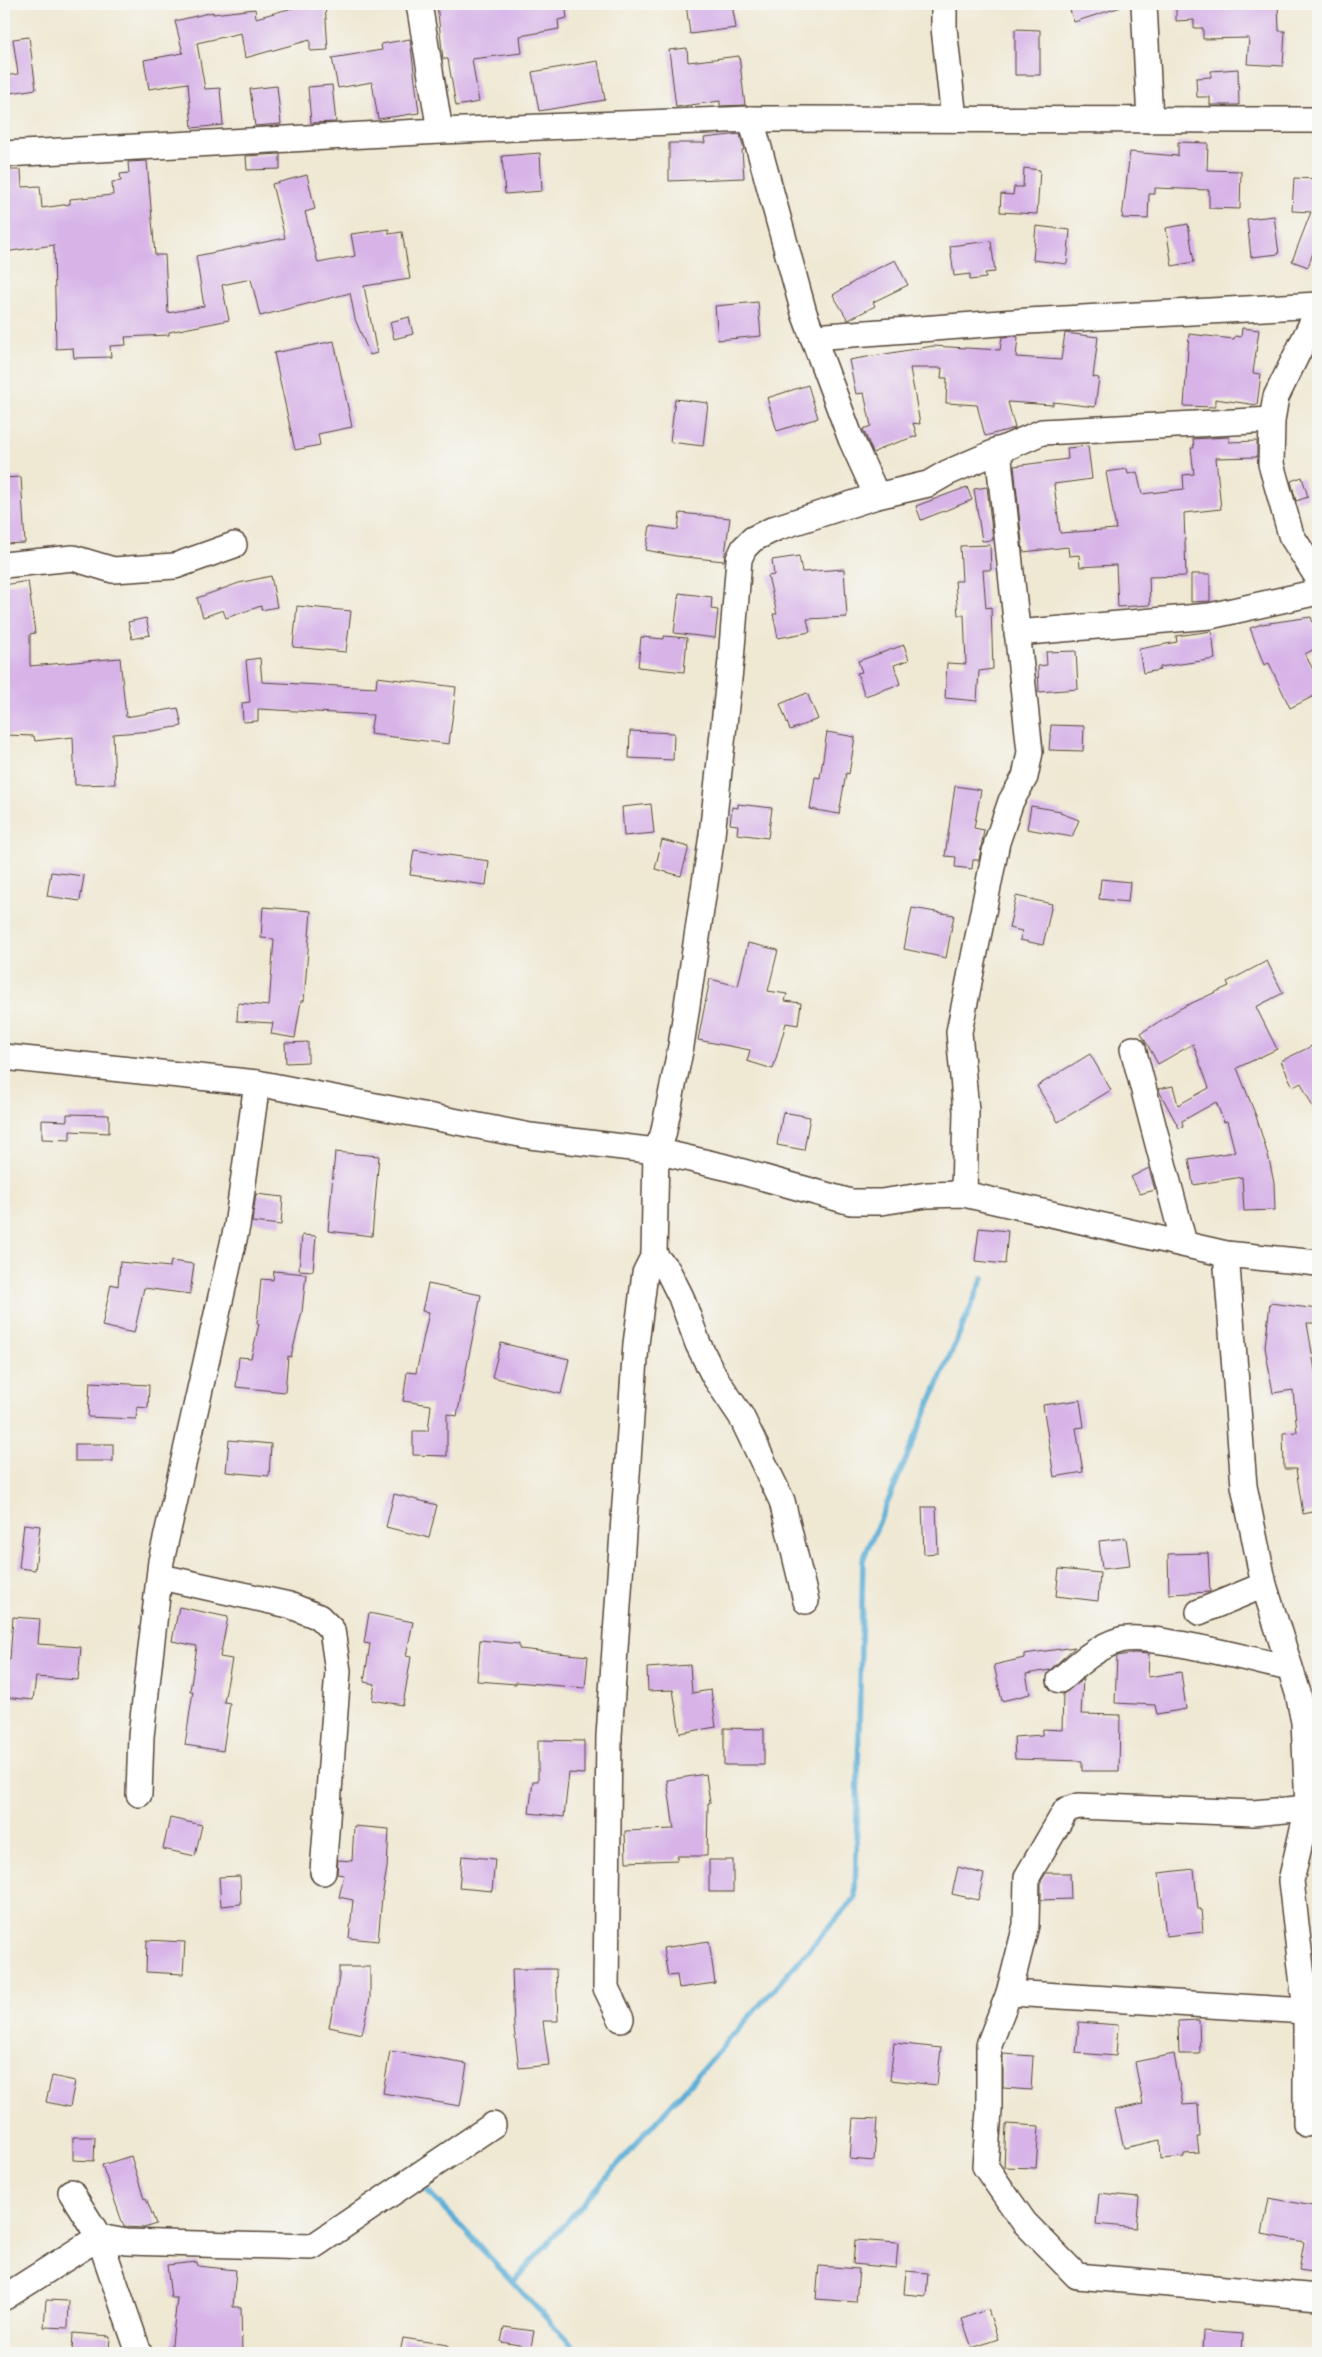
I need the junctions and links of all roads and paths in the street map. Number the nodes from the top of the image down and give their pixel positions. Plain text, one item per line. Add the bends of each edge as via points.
1 (419, 4) edge
2 (944, 4) edge
3 (1144, 4) edge
4 (751, 119) junction
5 (954, 119) junction
6 (1150, 120) junction
7 (1318, 120) edge
8 (440, 131) junction
9 (4, 154) edge
10 (1318, 305) edge
11 (1318, 311) edge
12 (813, 336) junction
13 (1272, 420) junction
14 (998, 450) junction
15 (877, 496) junction
16 (234, 545) dead end
17 (4, 565) edge
18 (1318, 578) edge
19 (1318, 592) edge
20 (1017, 633) junction
21 (1133, 1049) dead end
22 (4, 1057) edge
23 (257, 1083) junction
24 (656, 1151) junction
25 (964, 1194) junction
26 (1184, 1243) junction
27 (654, 1254) junction
28 (1226, 1254) junction
29 (1318, 1263) edge
30 (161, 1577) junction
31 (1264, 1585) junction
32 (806, 1601) dead end
33 (1199, 1612) dead end
34 (1290, 1668) junction
35 (1060, 1680) dead end
36 (139, 1794) dead end
37 (1313, 1807) edge
38 (323, 1872) dead end
39 (1009, 1993) junction
40 (1306, 2011) junction
41 (621, 2019) dead end
42 (1306, 2124) dead end
43 (493, 2125) dead end
44 (71, 2192) dead end
45 (99, 2238) junction
46 (4, 2293) edge
47 (1318, 2297) edge
48 (139, 2353) edge

1 - 8 street
2 - 5 street
3 - 6 street
4 - 5 street
4 - 8 street
4 - 12 street
5 - 6 street
6 - 7 street
8 - 9 street
10 - 12 street
11 - 13 street via 1276,397
12 - 15 street via 851,439
13 - 14 street via 1042,432
13 - 18 street via 1271,464 1291,535
14 - 15 street via 928,484
14 - 20 street
15 - 24 street via 776,528 753,539 739,559 712,835 681,1046 663,1135
16 - 17 street via 175,566 113,570 73,558
19 - 20 street via 1210,616
20 - 25 street via 1030,752 1025,777 1011,801 996,842 959,1032 966,1111
21 - 26 street
22 - 23 street
23 - 24 street via 530,1136
23 - 30 street via 236,1226 161,1561
24 - 25 street via 851,1202
24 - 27 street
25 - 26 street
26 - 28 street
27 - 32 street via 668,1271 698,1344 714,1376 741,1416 782,1501
27 - 41 street via 645,1272 636,1344 609,1736 606,1988
28 - 29 street
28 - 31 street via 1244,1486
30 - 36 street via 141,1736
30 - 38 street via 289,1605 320,1617 332,1630 338,1672
31 - 33 street
31 - 34 street
34 - 35 street via 1155,1641 1122,1640 1094,1652
34 - 37 street via 1304,1722
37 - 39 street via 1253,1813 1078,1806 1066,1810 1027,1877 1026,1925
37 - 40 street via 1291,1880
39 - 40 street
39 - 47 street via 989,2044 986,2166 1024,2222 1077,2276
40 - 42 street
43 - 45 street via 312,2247 126,2242
44 - 45 street
45 - 46 street via 5,2297
45 - 48 street

